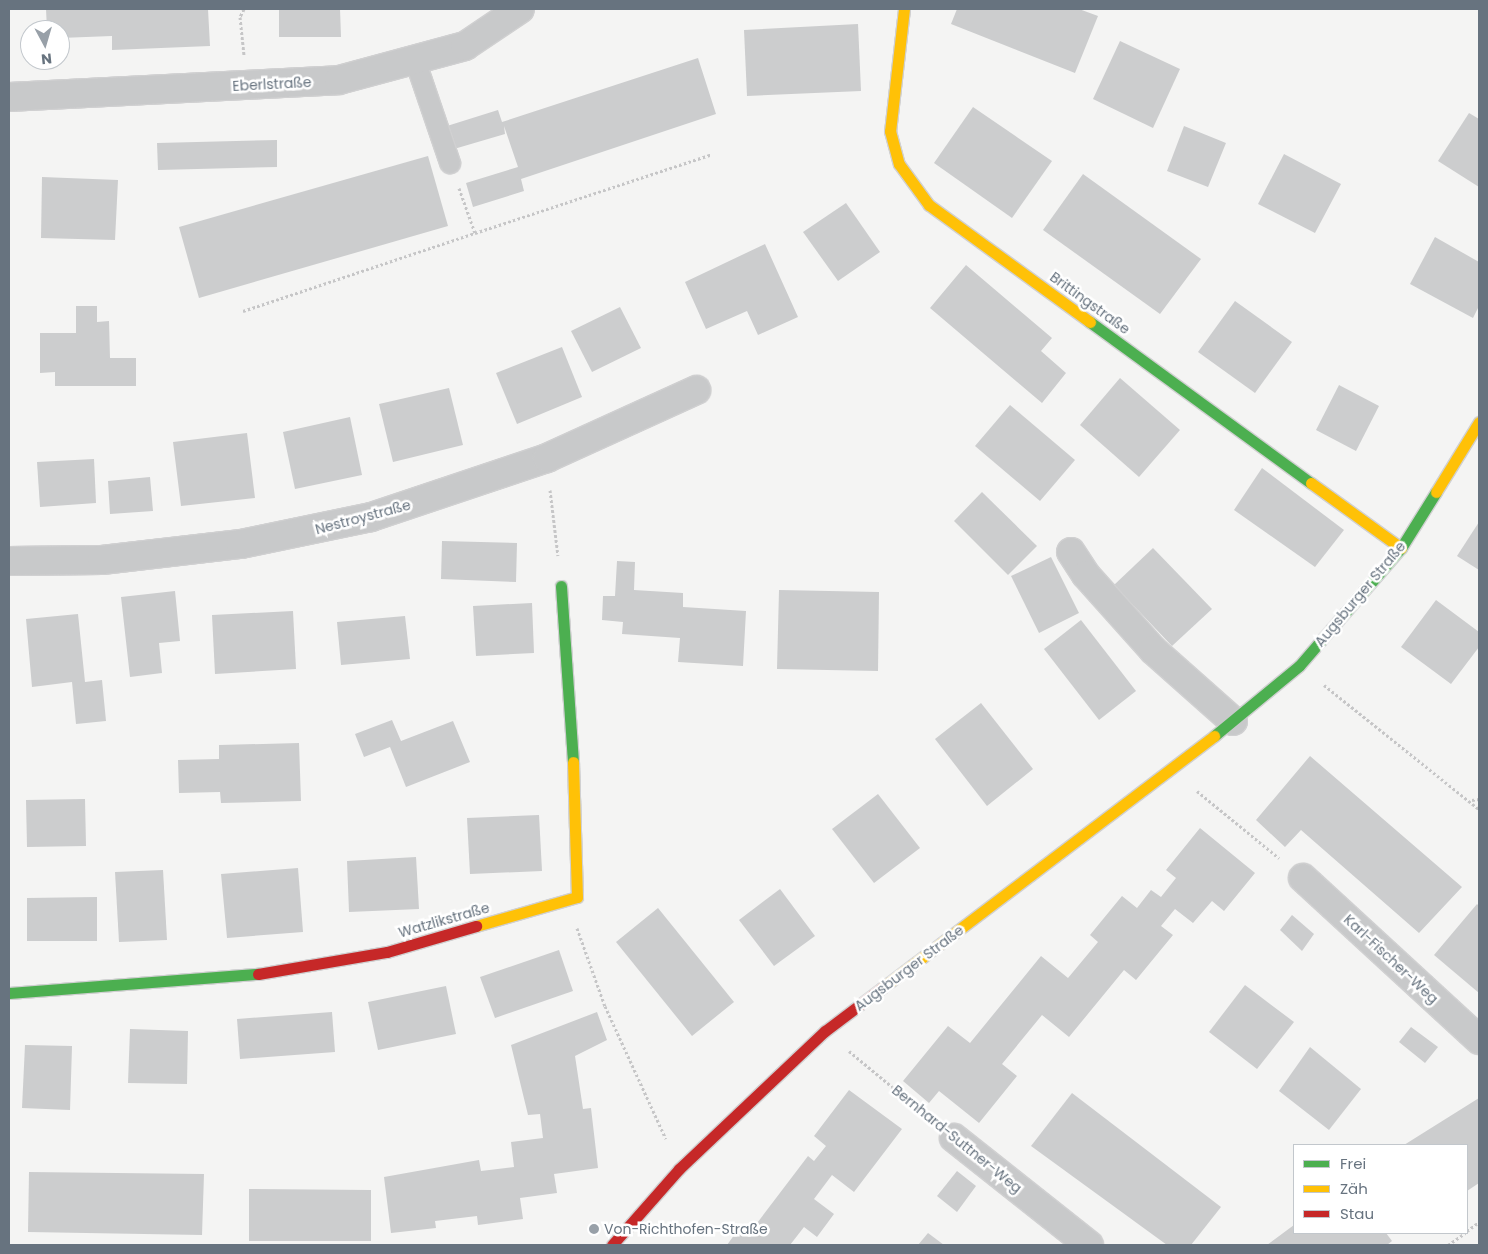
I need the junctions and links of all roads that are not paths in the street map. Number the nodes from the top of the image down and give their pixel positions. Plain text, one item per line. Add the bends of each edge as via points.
1 (520, 9) edge
2 (904, 9) edge
3 (416, 63) junction
4 (9, 98) edge
5 (450, 163) road end
6 (696, 390) dead end
7 (1479, 422) edge
8 (1401, 548) junction
9 (1071, 552) dead end
10 (9, 561) edge
11 (561, 586) road end
12 (1233, 721) junction
13 (1303, 878) road end
14 (9, 993) edge
15 (1479, 1040) edge
16 (954, 1138) road end
17 (612, 1245) edge
18 (1089, 1245) edge

1 - 3 street, Eberlstraße via 465,46
2 - 8 street, Brittingstraße via 890,131 899,164 929,205
3 - 4 street, Eberlstraße via 340,80
3 - 5 lane
6 - 10 street, Nestroystraße via 547,458 424,501 286,536 102,560
7 - 8 street, Augsburger Straße
8 - 12 street, Augsburger Straße via 1299,666
9 - 12 street via 1086,575 1153,650
11 - 14 street, Watzlikstraße via 573,751 577,897 387,952 310,968 196,981
12 - 17 street, Augsburger Straße via 1173,770 825,1031 680,1169
13 - 15 street, Karl-Fischer-Weg
16 - 18 street, Bernhard-Suttner-Weg

